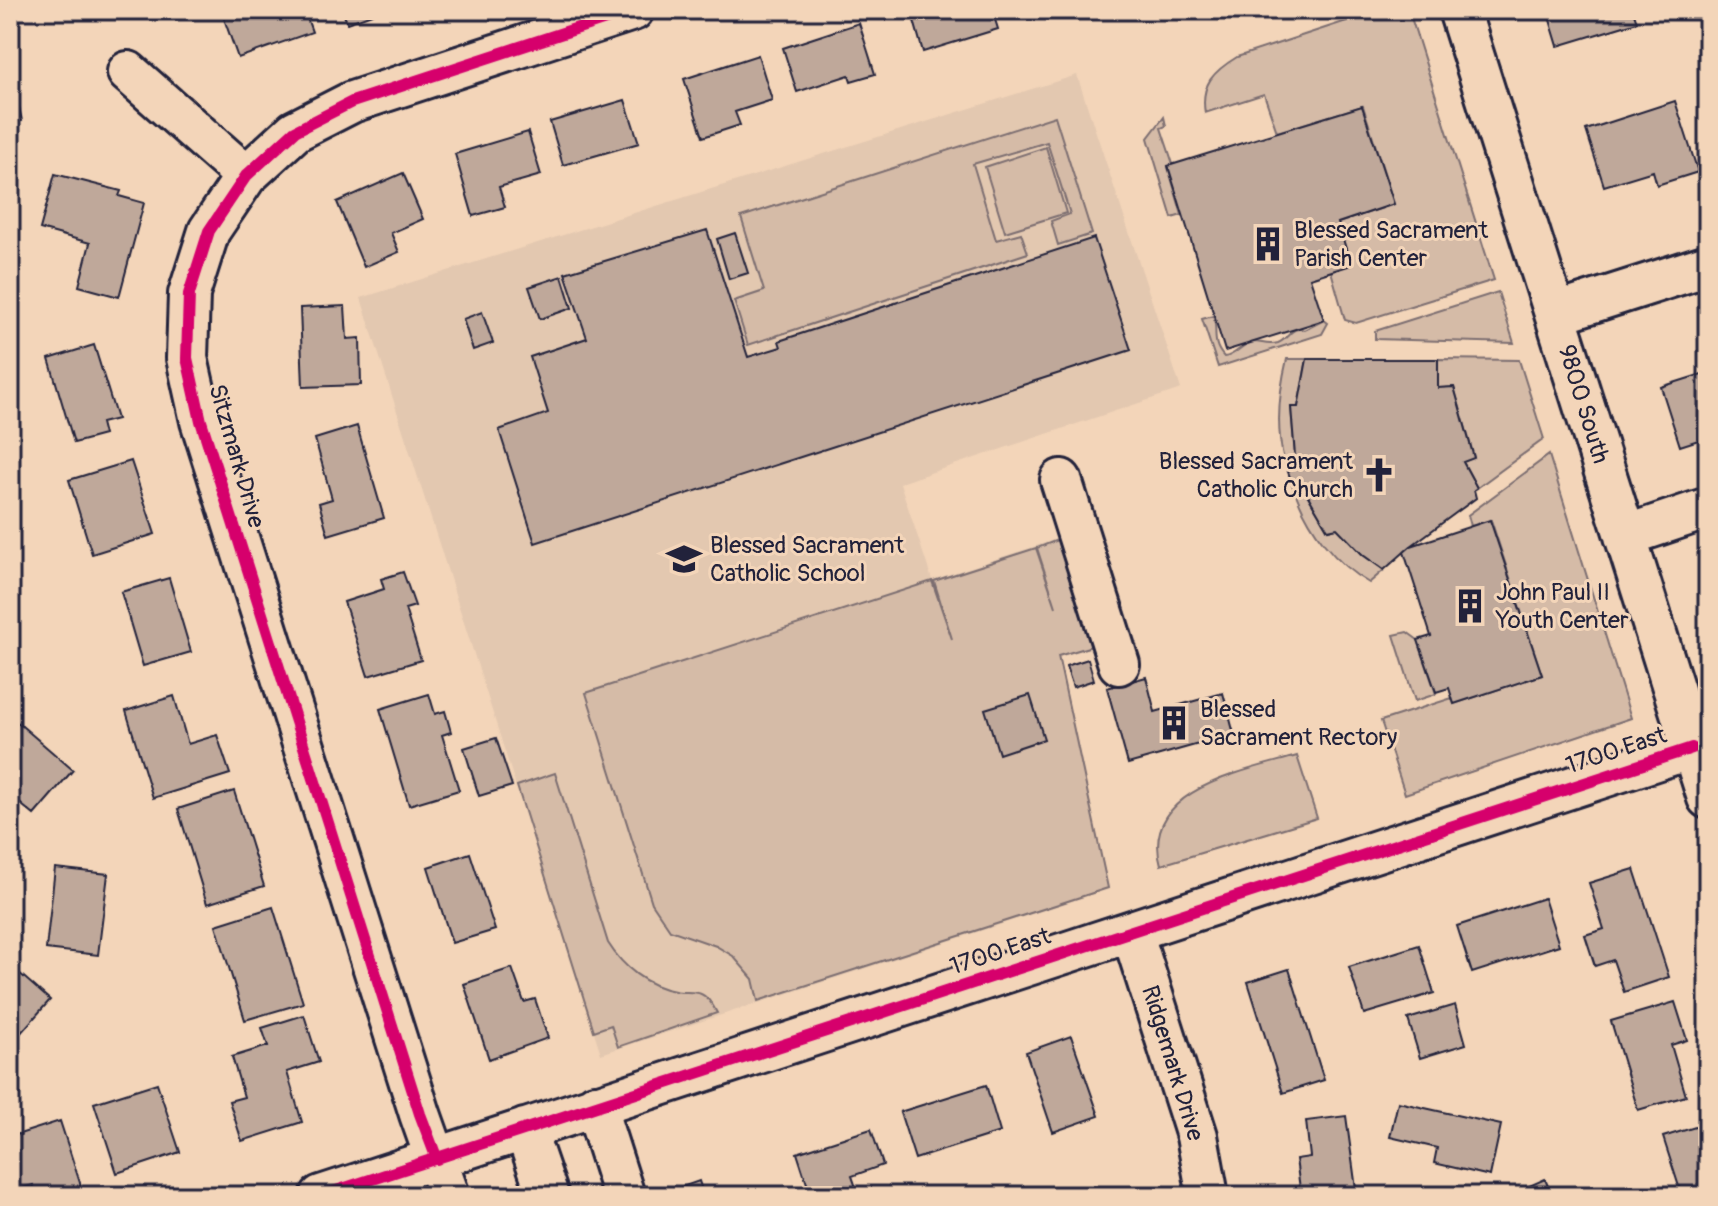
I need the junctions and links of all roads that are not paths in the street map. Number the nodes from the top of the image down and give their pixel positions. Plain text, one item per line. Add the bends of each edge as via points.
1 (633, 10) edge
2 (1459, 10) edge
3 (556, 22) edge
4 (128, 72) dead end
5 (246, 176) junction
6 (1708, 265) edge
7 (1555, 314) junction
8 (1061, 480) dead end
9 (1708, 508) edge
10 (1625, 536) junction
11 (1119, 664) dead end
12 (1692, 748) junction
13 (1708, 798) edge
14 (1132, 932) junction
15 (595, 1105) junction
16 (525, 1129) junction
17 (443, 1178) edge
18 (321, 1196) edge
19 (548, 1196) edge
20 (624, 1196) edge
21 (1208, 1196) edge

1 - 3 street, Sitzmark Drive
2 - 7 street, 9800 South
3 - 5 street, Sitzmark Drive via 352,102 295,131
4 - 5 street
5 - 17 street, Sitzmark Drive via 209,231 189,294 187,358 201,421
6 - 7 street
7 - 10 street, 9800 South
8 - 11 street
9 - 10 street
10 - 12 street, 9800 South
12 - 13 street, 9800 South
12 - 14 street, 1700 East
14 - 15 street, 1700 East
14 - 21 street, Ridgemark Drive via 1197,1136
15 - 16 street, 1700 East
15 - 20 street
16 - 17 street, 1700 East
16 - 19 street
17 - 18 street, 1700 East

